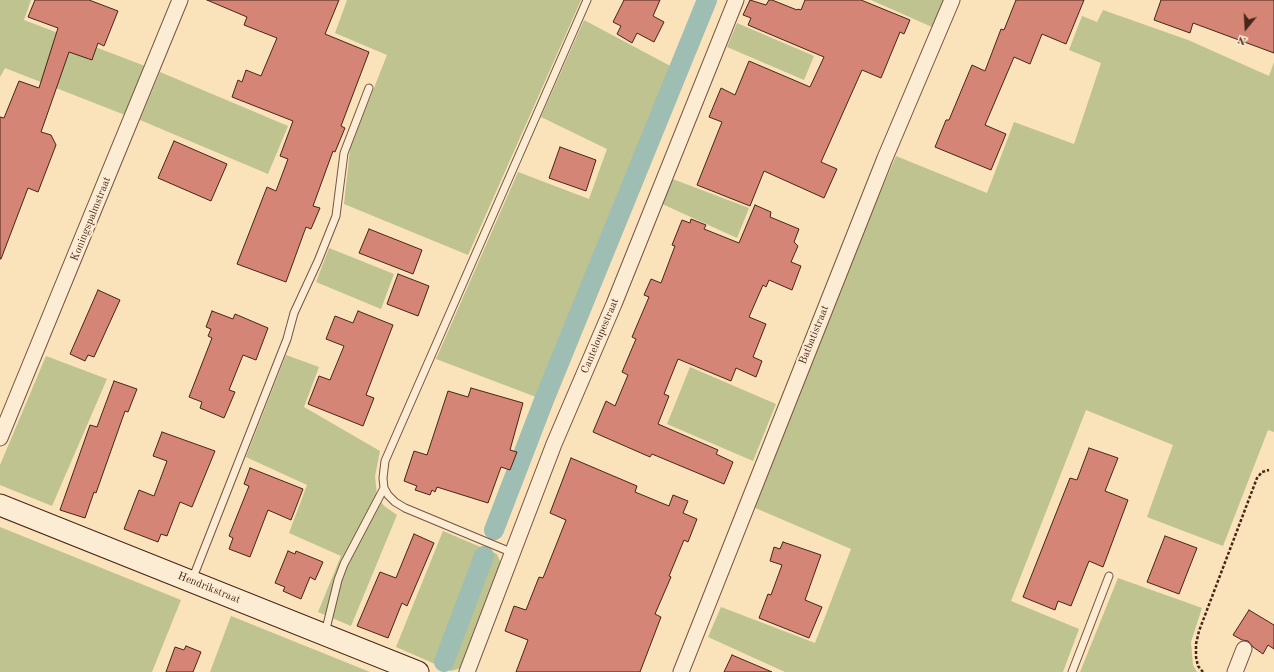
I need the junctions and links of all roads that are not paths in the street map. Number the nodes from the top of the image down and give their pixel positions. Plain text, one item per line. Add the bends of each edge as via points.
1 (180, 0) edge
2 (587, 0) edge
3 (736, 0) edge
4 (952, 0) edge
5 (369, 88) dead end
6 (0, 438) edge
7 (384, 488) junction
8 (0, 505) edge
9 (513, 553) junction
10 (1109, 576) dead end
11 (192, 581) junction
12 (325, 636) junction
13 (1244, 649) dead end
14 (418, 672) edge
15 (467, 672) edge
16 (681, 672) edge
17 (1072, 672) edge
18 (1235, 672) edge

1 - 6 street, Koningspalmstraat
2 - 7 lane via 386,461
3 - 9 street, Canteloupestraat via 614,304 554,444
4 - 16 street, Batbatistraat via 885,158
5 - 11 lane via 344,153 336,216 294,313 287,339
7 - 9 lane via 395,502 405,508
7 - 12 lane via 344,564
8 - 11 street, Hendrikstraat
9 - 15 street, Canteloupestraat
10 - 17 lane
11 - 12 street, Hendrikstraat
12 - 14 street, Hendrikstraat
13 - 18 street

